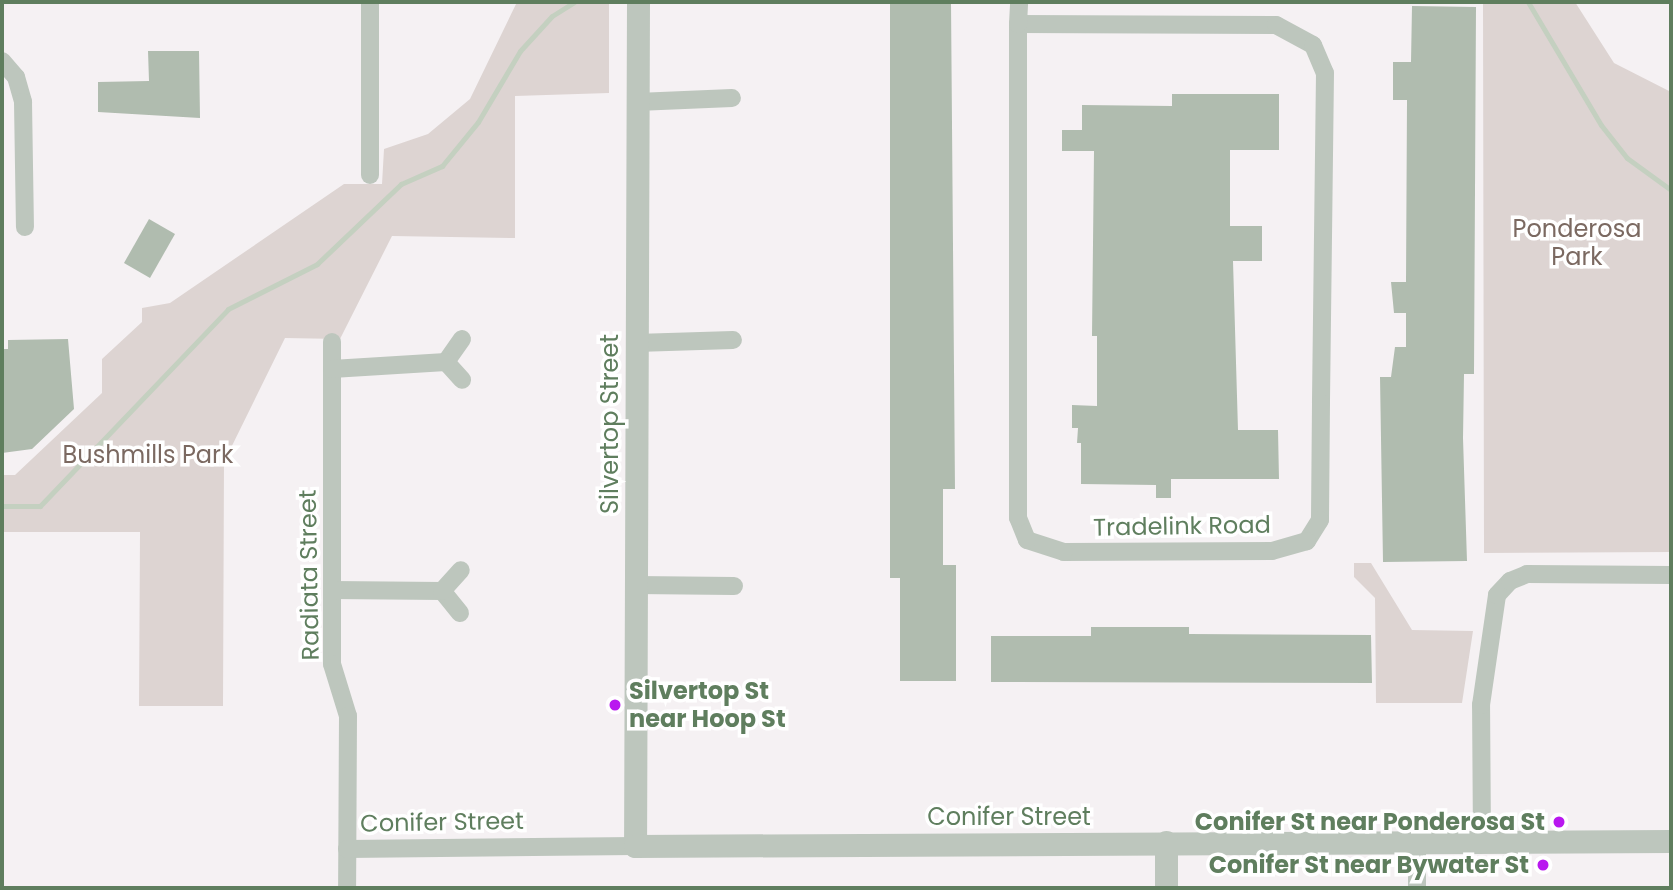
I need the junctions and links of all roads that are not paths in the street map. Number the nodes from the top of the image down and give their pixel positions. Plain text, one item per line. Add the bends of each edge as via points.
1 (370, 2) edge
2 (638, 2) edge
3 (1019, 2) edge
4 (1018, 24) junction
5 (2, 61) edge
6 (732, 98) dead end
7 (637, 102) junction
8 (370, 175) dead end
9 (24, 227) dead end
10 (462, 339) dead end
11 (733, 340) dead end
12 (332, 342) dead end
13 (636, 343) junction
14 (446, 362) junction
15 (332, 369) junction
16 (462, 380) dead end
17 (461, 570) dead end
18 (1671, 575) edge
19 (636, 586) junction
20 (734, 586) dead end
21 (332, 590) junction
22 (442, 591) junction
23 (460, 613) dead end
24 (1482, 841) junction
25 (1671, 841) edge
26 (1166, 842) junction
27 (1417, 843) junction
28 (635, 846) junction
29 (347, 849) junction
30 (347, 888) edge
31 (1166, 888) edge
32 (1417, 888) edge

1 - 8 street
2 - 7 street, Silvertop Street
3 - 4 street, Tradelink Road
4 - 4 street, Tradelink Road via 1276,25 1313,46 1325,73 1321,481 1320,520 1307,541 1272,551 1064,552 1027,540 1018,518
5 - 9 street via 16,77 23,102
6 - 7 street
7 - 13 street, Silvertop Street
10 - 14 street
11 - 13 street
12 - 15 street, Radiata Street
13 - 19 street, Silvertop Street
14 - 15 street
14 - 16 street
15 - 21 street, Radiata Street
17 - 22 street
18 - 24 street via 1527,574 1510,581 1497,595 1481,705
19 - 20 street
19 - 28 street, Silvertop Street
21 - 22 street
21 - 29 street, Radiata Street via 332,664 348,716
22 - 23 street
24 - 25 street, Conifer Street
24 - 27 street, Conifer Street
26 - 27 street, Conifer Street
26 - 28 street, Conifer Street
26 - 31 street
27 - 32 street
28 - 29 street, Conifer Street
29 - 30 street, Radiata Street

